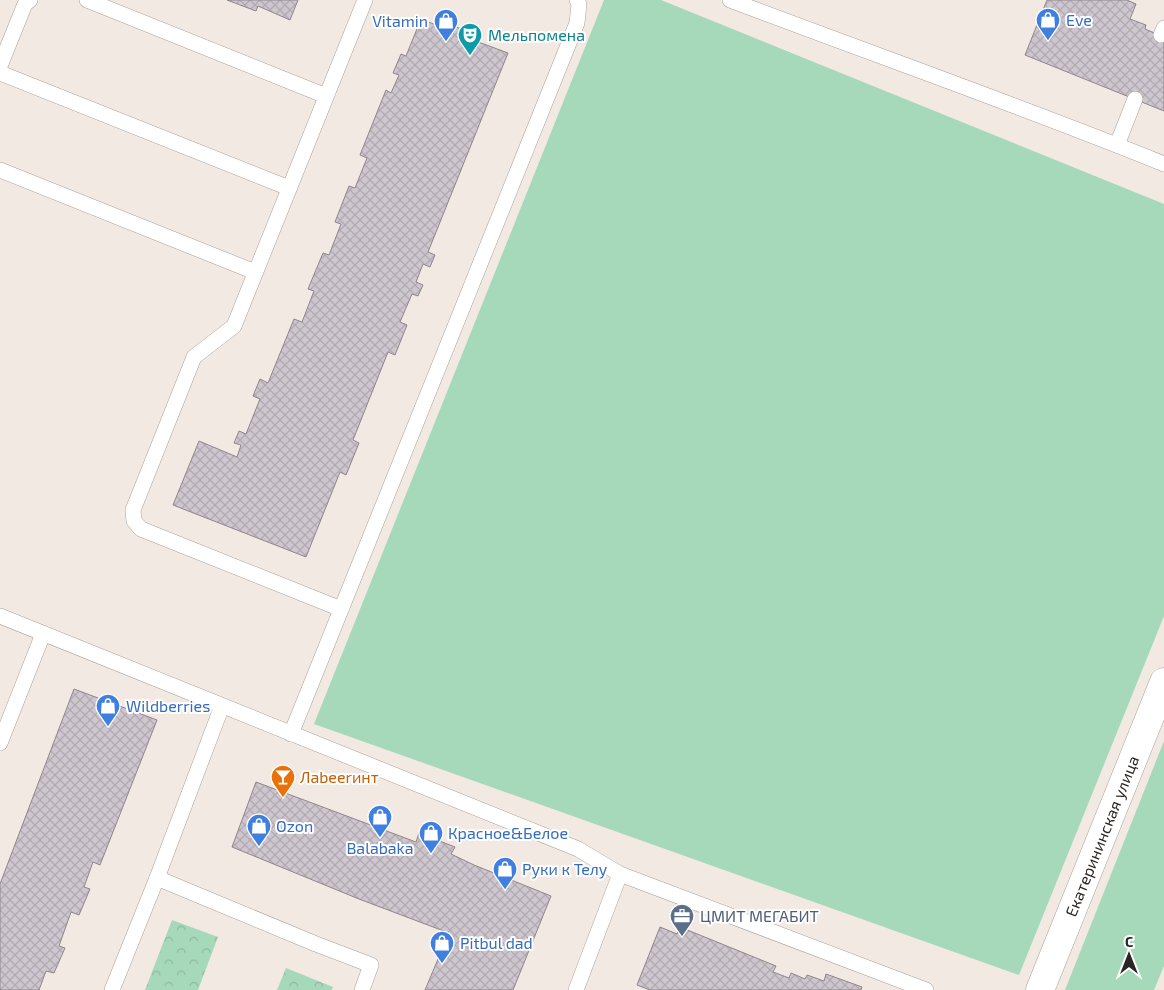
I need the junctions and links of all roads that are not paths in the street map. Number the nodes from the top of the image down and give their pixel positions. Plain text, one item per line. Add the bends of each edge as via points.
1 (30, 0) edge
2 (87, 0) edge
3 (365, 0) edge
4 (577, 0) edge
5 (730, 0) edge
6 (0, 66) edge
7 (0, 73) edge
8 (326, 96) junction
9 (1135, 99) dead end
10 (1117, 145) junction
11 (1164, 164) edge
12 (0, 170) edge
13 (289, 188) junction
14 (255, 272) junction
15 (341, 609) junction
16 (0, 616) edge
17 (43, 634) junction
18 (1164, 682) edge
19 (222, 706) junction
20 (291, 734) junction
21 (0, 743) edge
22 (620, 874) junction
23 (157, 878) junction
24 (112, 990) edge
25 (362, 990) edge
26 (576, 990) edge
27 (926, 990) edge
28 (1040, 990) edge

1 - 6 lane via 25,4
2 - 8 lane
3 - 8 lane
4 - 15 lane via 577,23
5 - 10 lane
7 - 13 lane
8 - 13 lane
9 - 10 lane
10 - 11 lane
12 - 14 lane
13 - 14 lane
14 - 15 lane via 234,326 194,358 133,510 134,521 141,529
15 - 20 lane
16 - 17 lane
17 - 19 lane
17 - 21 lane
18 - 28 street, Екатерининская улица
19 - 20 lane
19 - 23 lane
20 - 22 lane via 578,849
22 - 26 lane
22 - 27 lane
23 - 24 lane
23 - 25 lane via 371,965

